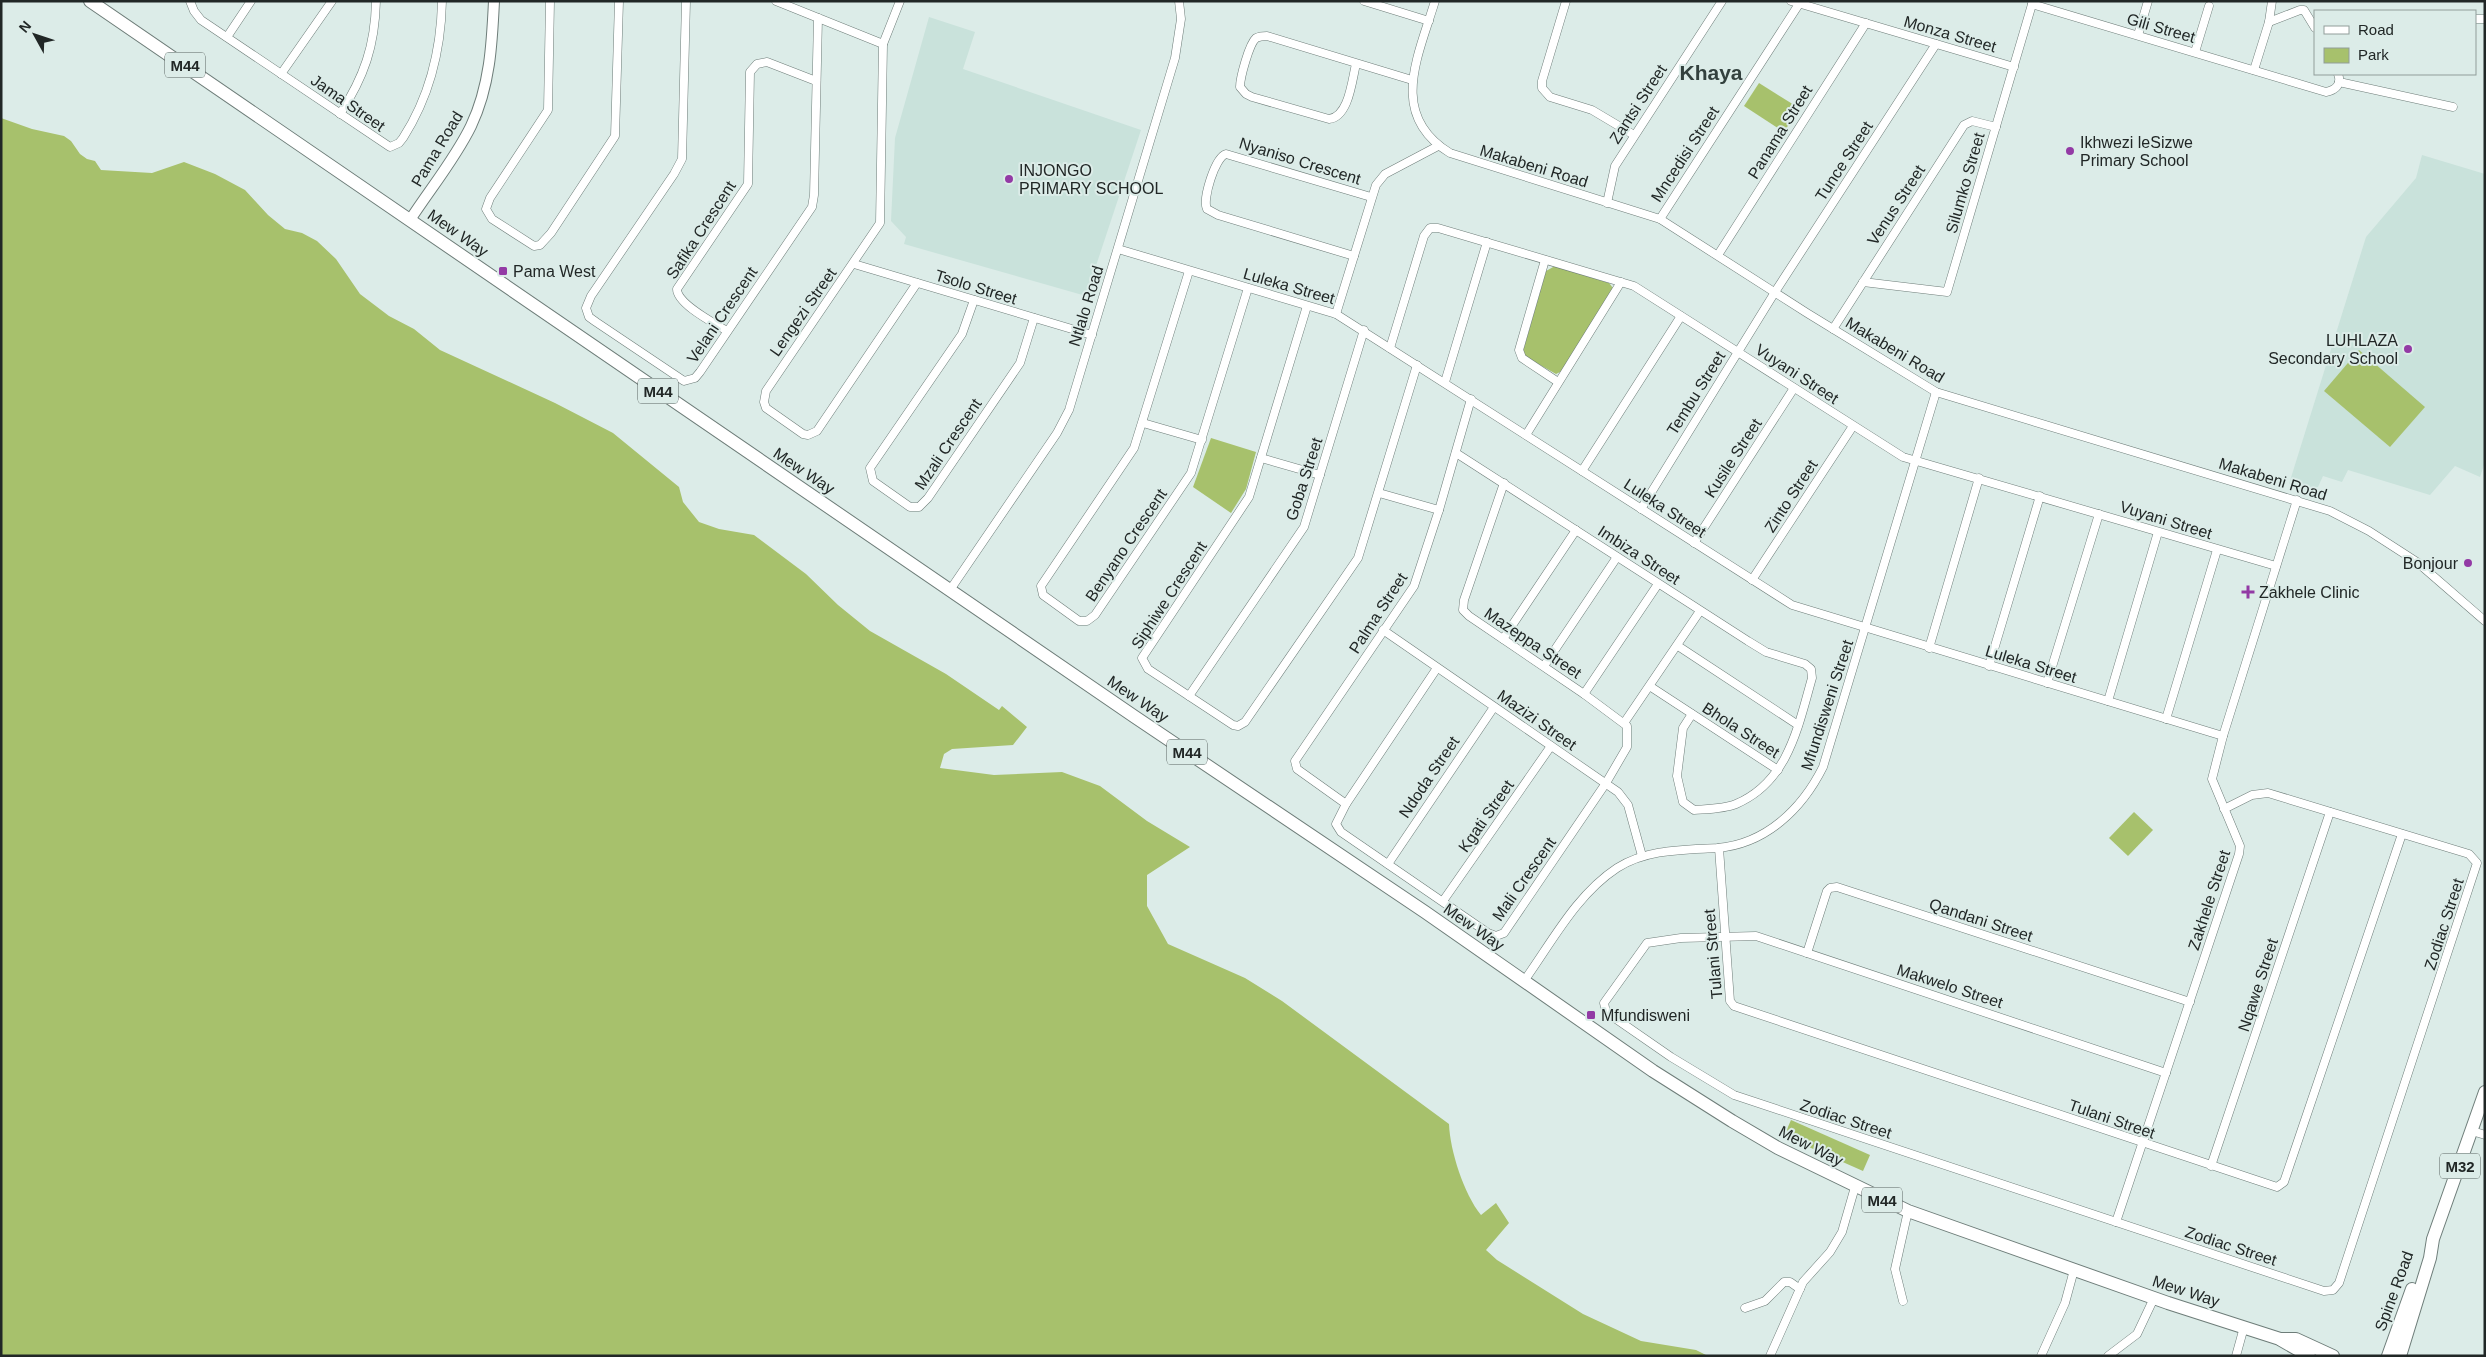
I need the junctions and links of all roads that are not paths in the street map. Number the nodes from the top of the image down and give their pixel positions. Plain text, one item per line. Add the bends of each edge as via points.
1 (90, 1) edge
2 (190, 1) edge
3 (251, 1) edge
4 (332, 1) edge
5 (376, 1) edge
6 (442, 1) edge
7 (494, 1) edge
8 (550, 1) edge
9 (619, 1) edge
10 (686, 1) edge
11 (776, 1) edge
12 (900, 1) edge
13 (1180, 1) edge
14 (1364, 1) edge
15 (1434, 1) edge
16 (1566, 1) edge
17 (1722, 1) edge
18 (2148, 1) edge
19 (2272, 1) edge
20 (1795, 2) edge
21 (2033, 2) edge
22 (2208, 6) dead end
23 (818, 18) junction
24 (1429, 21) junction
25 (2269, 22) junction
26 (1866, 24) junction
27 (2314, 26) edge
28 (2138, 35) junction
29 (227, 37) junction
30 (883, 44) junction
31 (1936, 44) junction
32 (2196, 52) junction
33 (1356, 64) junction
34 (2014, 67) junction
35 (2254, 70) junction
36 (281, 74) junction
37 (2338, 75) edge
38 (1412, 80) junction
39 (816, 81) junction
40 (2339, 82) junction
41 (2453, 107) dead end
42 (340, 114) junction
43 (1996, 127) junction
44 (1634, 135) junction
45 (1438, 146) junction
46 (1371, 197) junction
47 (1607, 203) junction
48 (1660, 219) junction
49 (410, 220) junction
50 (1486, 242) junction
51 (1118, 249) junction
52 (1718, 255) junction
53 (1354, 256) junction
54 (1545, 260) junction
55 (854, 264) junction
56 (1189, 271) junction
57 (1622, 282) junction
58 (1863, 282) junction
59 (917, 283) junction
60 (1248, 288) junction
61 (1775, 292) junction
62 (974, 300) junction
63 (1307, 306) junction
64 (1336, 314) junction
65 (1681, 316) junction
66 (1034, 318) junction
67 (1833, 329) junction
68 (1364, 330) junction
69 (727, 331) junction
70 (1092, 335) junction
71 (1390, 348) junction
72 (1738, 352) junction
73 (1417, 365) junction
74 (1445, 382) junction
75 (1558, 382) junction
76 (1794, 388) junction
77 (1936, 392) junction
78 (1471, 399) junction
79 (1143, 423) junction
80 (1853, 426) junction
81 (1526, 435) junction
82 (1202, 440) junction
83 (1456, 453) junction
84 (1262, 458) junction
85 (1916, 460) junction
86 (1582, 471) junction
87 (1320, 475) junction
88 (1979, 478) junction
89 (1504, 483) junction
90 (1379, 493) junction
91 (2040, 496) junction
92 (2296, 500) junction
93 (1641, 509) junction
94 (1439, 510) junction
95 (2100, 514) junction
96 (1576, 530) junction
97 (2158, 532) junction
98 (1694, 543) junction
99 (2217, 550) junction
100 (1617, 557) junction
101 (2276, 566) junction
102 (1752, 580) junction
103 (1658, 584) junction
104 (950, 590) junction
105 (1700, 611) junction
106 (2485, 621) edge
107 (1866, 628) junction
108 (1383, 630) junction
109 (1503, 639) junction
110 (1678, 646) junction
111 (1929, 648) junction
112 (1544, 666) junction
113 (1989, 666) junction
114 (1438, 668) junction
115 (1811, 669) joint
116 (2047, 683) junction
117 (1651, 687) junction
118 (1584, 694) junction
119 (1189, 696) junction
120 (2108, 701) junction
121 (1494, 707) junction
122 (1692, 714) junction
123 (2166, 719) junction
124 (1624, 723) junction
125 (1798, 725) junction
126 (2223, 736) junction
127 (1551, 746) junction
128 (1778, 770) junction
129 (1606, 784) junction
130 (1346, 804) junction
131 (2224, 810) junction
132 (2330, 812) junction
133 (2402, 834) junction
134 (1719, 848) junction
135 (1642, 856) junction
136 (1388, 864) junction
137 (1443, 901) junction
138 (1724, 937) junction
139 (1807, 953) junction
140 (1524, 981) junction
141 (2190, 1002) junction
142 (2166, 1073) junction
143 (2485, 1092) edge
144 (2472, 1131) junction
145 (2485, 1135) edge
146 (2143, 1144) junction
147 (2211, 1166) junction
148 (1855, 1187) junction
149 (1908, 1211) junction
150 (2116, 1222) junction
151 (2433, 1239) junction
152 (2074, 1270) junction
153 (1800, 1289) junction
154 (2154, 1298) junction
155 (1903, 1301) dead end
156 (1745, 1308) dead end
157 (2244, 1327) junction
158 (2280, 1339) junction
159 (1770, 1356) edge
160 (2041, 1356) edge
161 (2108, 1356) edge
162 (2236, 1356) edge
163 (2309, 1356) edge
164 (2333, 1356) edge
165 (2388, 1356) edge
166 (2400, 1356) edge

1 - 49 main road, Mew Way / M44
2 - 29 street, Jama Street via 197,16
3 - 29 street
4 - 36 street
5 - 42 street via 370,56
6 - 42 street, Jama Street via 432,81 408,132 399,143 390,147 385,145
7 - 49 street, Pama Road via 492,53 477,111 463,142
8 - 9 street via 548,110 490,198 486,210 492,220 534,246 540,245 551,234 615,136
10 - 69 street, Velani Crescent via 680,166 586,308 596,322 684,381 695,378
11 - 23 street
12 - 30 street, Lengezi Street
13 - 51 street, Ntlalo Road via 1175,58
14 - 24 street
15 - 24 street, Makabeni Road
16 - 44 street via 1542,88 1550,97 1592,110
17 - 44 street, Zantsi Street
18 - 28 street
19 - 25 street
20 - 26 street, Monza Street
20 - 48 street, Mncedisi Street
21 - 28 street, Gili Street
21 - 34 street, Silumko Street
22 - 32 street
23 - 30 street
23 - 39 street, Velani Crescent
24 - 38 street, Makabeni Road
25 - 27 street via 2304,10
25 - 35 street
26 - 31 street, Monza Street
26 - 52 street, Panama Street
28 - 32 street, Gili Street
29 - 36 street, Jama Street
30 - 55 street, Lengezi Street via 881,217 877,229
31 - 34 street, Monza Street
31 - 61 street, Tunce Street
32 - 35 street, Gili Street
33 - 33 street via 1262,36 1257,37 1251,46 1240,87 1246,94 1334,119 1342,111
33 - 38 street
34 - 43 street, Silumko Street
35 - 40 street, Gili Street via 2326,92 2333,90
36 - 42 street, Jama Street
37 - 40 street
38 - 45 street, Makabeni Road via 1414,109 1428,136
39 - 69 street, Velani Crescent via 812,207
39 - 69 street, Safika Crescent via 767,62 757,64 750,72 748,184 677,289 683,302
40 - 41 street
43 - 58 street, Venus Street via 1972,121 1964,125
43 - 58 street, Silumko Street via 1947,292
44 - 47 street, Zantsi Street via 1615,166
45 - 46 street via 1385,174
45 - 47 street, Makabeni Road via 1463,158
46 - 53 street
46 - 53 street, Nyaniso Crescent via 1226,154 1217,162 1205,201 1207,210 1218,215
47 - 48 street, Makabeni Road
48 - 52 street, Makabeni Road
49 - 104 main road, Mew Way / M44
50 - 54 street, Vuyani Street
50 - 71 street, Vuyani Street via 1433,227 1427,231
50 - 74 street
51 - 56 street, Luleka Street
51 - 70 street, Ntlalo Road
52 - 61 street, Makabeni Road
53 - 64 street
54 - 57 street, Vuyani Street
54 - 75 street via 1519,350 1522,358
55 - 59 street, Tsolo Street
55 - 59 street, Lengezi Street via 763,397 771,412 803,434 813,434 822,425
56 - 60 street, Luleka Street
56 - 79 street, Benyano Crescent
57 - 65 street, Vuyani Street via 1634,286
57 - 75 street
58 - 67 street, Venus Street
59 - 62 street, Tsolo Street
60 - 63 street, Luleka Street
60 - 82 street, Benyano Crescent
61 - 67 street, Makabeni Road
61 - 72 street, Tembu Street
62 - 66 street, Tsolo Street
62 - 66 street, Mzali Crescent via 962,334 870,468 873,481 910,507 919,507 928,498 1020,363
63 - 64 street, Luleka Street
63 - 84 street, Siphiwe Crescent
64 - 68 street, Luleka Street
65 - 72 street, Vuyani Street
65 - 86 street
66 - 70 street, Tsolo Street
67 - 77 street, Makabeni Road
68 - 71 street, Luleka Street
68 - 87 street, Goba Street
70 - 104 street, Ntlalo Road via 1068,410 1057,433
71 - 73 street, Luleka Street
72 - 76 street, Vuyani Street
72 - 93 street, Tembu Street
73 - 74 street, Luleka Street
73 - 90 street, Siphiwe Crescent
74 - 78 street, Luleka Street
75 - 81 street
76 - 80 street, Vuyani Street
76 - 98 street, Kusile Street
77 - 85 street, Mfundisweni Street
77 - 92 street, Makabeni Road
78 - 81 street, Luleka Street
78 - 83 street, Palma Street
79 - 82 street
79 - 82 street, Benyano Crescent via 1134,448 1041,586 1043,596 1079,621 1088,621 1095,615 1181,489 1191,473
80 - 85 street, Vuyani Street via 1892,452
80 - 102 street, Zinto Street
81 - 86 street, Luleka Street
83 - 89 street, Imbiza Street
83 - 94 street, Palma Street
84 - 87 street
84 - 119 street, Siphiwe Crescent via 1246,504 1142,658 1148,669
85 - 88 street, Vuyani Street
85 - 107 street, Mfundisweni Street
86 - 93 street, Luleka Street
87 - 119 street, Goba Street via 1299,535
88 - 91 street, Vuyani Street
88 - 111 street
89 - 96 street, Imbiza Street
89 - 109 street, Mazeppa Street via 1463,610
90 - 94 street
90 - 119 street, Siphiwe Crescent via 1358,558 1245,722 1233,725
91 - 95 street, Vuyani Street
91 - 113 street
92 - 101 street, Zakhele Street
92 - 106 street, Makabeni Road via 2330,511 2369,531 2417,562
93 - 98 street, Luleka Street
94 - 108 street, Palma Street via 1418,579
95 - 97 street, Vuyani Street
95 - 116 street
96 - 100 street, Imbiza Street
96 - 109 street
97 - 99 street, Vuyani Street
97 - 120 street
98 - 102 street, Luleka Street
99 - 101 street, Vuyani Street
99 - 123 street
100 - 103 street, Imbiza Street
100 - 112 street
101 - 126 street, Zakhele Street
102 - 107 street, Luleka Street via 1792,605
103 - 105 street, Imbiza Street
103 - 118 street
104 - 140 main road, Mew Way / M44
105 - 110 street
105 - 115 street, Imbiza Street via 1766,652 1805,664
107 - 111 street, Luleka Street
107 - 134 street, Mfundisweni Street via 1824,767 1812,790 1776,826 1748,840
108 - 114 street, Mazizi Street
108 - 130 street, Palma Street via 1295,761 1298,770
109 - 112 street, Mazeppa Street
110 - 117 street
110 - 125 street
111 - 113 street, Luleka Street
112 - 118 street, Mazeppa Street
113 - 116 street, Luleka Street
114 - 121 street, Mazizi Street
114 - 130 street, Mali Crescent
115 - 125 street, Bhola Street via 1812,678
116 - 120 street, Luleka Street
117 - 122 street, Bhola Street
117 - 124 street
118 - 124 street, Mazeppa Street
120 - 123 street, Luleka Street
121 - 127 street, Mazizi Street
121 - 136 street, Ndoda Street
122 - 128 street, Bhola Street
122 - 128 street via 1683,728 1676,776 1683,802 1688,808 1694,810 1735,804 1766,785
123 - 126 street, Luleka Street
124 - 129 street, Mali Crescent via 1628,726 1627,747
125 - 128 street, Bhola Street via 1786,759
126 - 131 street, Zakhele Street via 2212,780
127 - 129 street, Mazizi Street
127 - 137 street, Kgati Street
129 - 135 street, Mazizi Street via 1628,805
129 - 137 street, Mali Crescent via 1504,933 1492,935
130 - 136 street, Mali Crescent via 1336,819 1337,828
131 - 132 street, Zodiac Street via 2252,794 2268,793
131 - 141 street, Zakhele Street via 2240,846 2239,854
132 - 133 street, Zodiac Street
132 - 147 street, Nqawe Street
133 - 147 street, Tulani Street via 2284,1182 2274,1187
133 - 150 street, Zodiac Street via 2469,854 2475,859 2477,868 2336,1287 2324,1291
134 - 135 street, Mfundisweni Street
134 - 138 street, Tulani Street
135 - 140 street, Mfundisweni Street via 1619,867 1586,894
136 - 137 street, Mali Crescent
138 - 139 street, Makwelo Street via 1756,936
138 - 146 street, Tulani Street via 1730,1001 1734,1006
138 - 150 street, Zodiac Street via 1647,943 1605,1000 1605,1010 1734,1096
139 - 141 street, Qandani Street via 1827,892 1837,887
139 - 142 street, Makwelo Street
140 - 148 main road, Mew Way / M44 via 1653,1071 1732,1121
141 - 142 street, Zakhele Street
142 - 146 street, Zakhele Street
143 - 144 main road, Spine Road / M32
144 - 145 street
144 - 151 main road, Spine Road / M32
146 - 147 street, Tulani Street
146 - 150 street, Zakhele Street
148 - 149 main road, Mew Way / M44
148 - 153 street via 1838,1240
149 - 152 main road, Mew Way / M44
149 - 155 street via 1895,1269
151 - 165 main road, Spine Road / M32 via 2423,1256
151 - 166 main road, Spine Road / M32
152 - 154 main road, Mew Way / M44
152 - 160 street via 2065,1303
153 - 156 street via 1784,1282 1765,1301
153 - 159 street
154 - 157 main road, Mew Way / M44
154 - 161 street via 2137,1334
157 - 158 main road, Mew Way / M44
157 - 162 street
158 - 163 main road, Mew Way / M44
158 - 164 main road, Mew Way / M44 via 2296,1339

